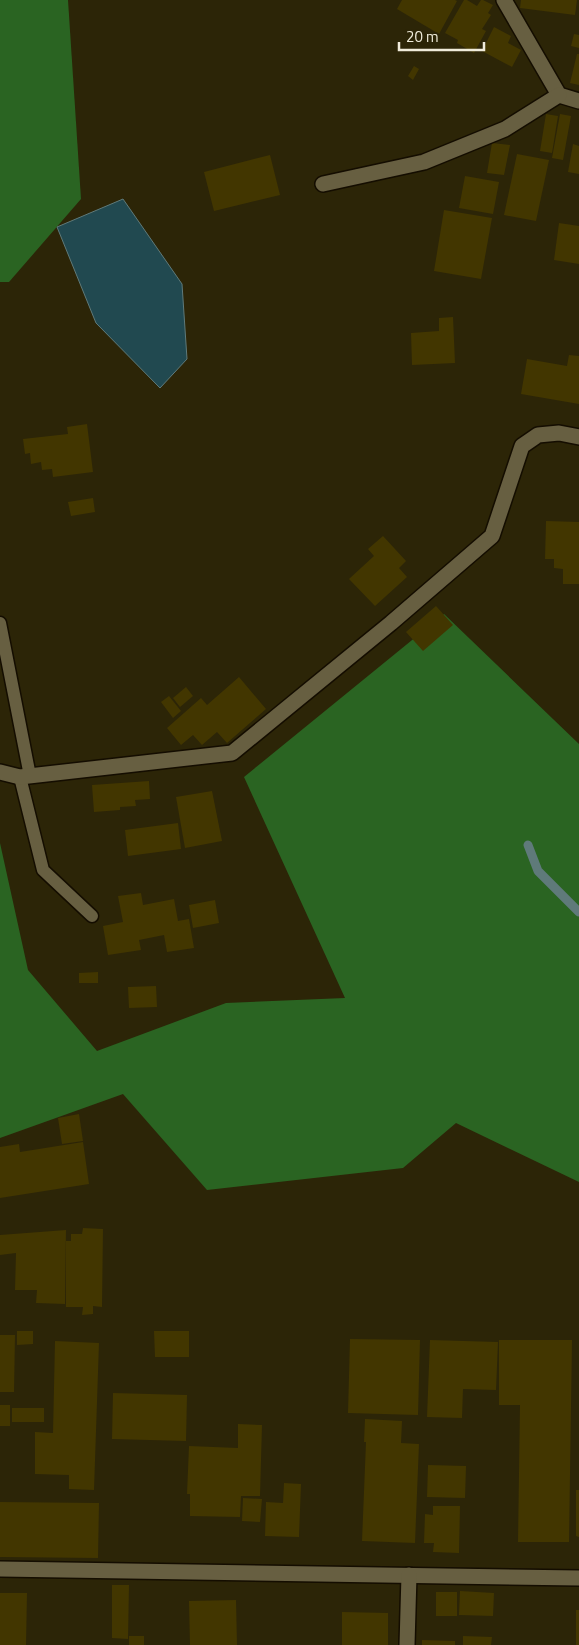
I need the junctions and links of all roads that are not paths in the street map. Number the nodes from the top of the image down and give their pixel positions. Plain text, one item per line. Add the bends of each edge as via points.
1 (504, 0) edge
2 (559, 95) junction
3 (579, 101) edge
4 (323, 184) dead end
5 (579, 436) edge
6 (0, 623) edge
7 (0, 772) edge
8 (25, 776) junction
9 (92, 916) dead end
10 (0, 1569) edge
11 (409, 1575) junction
12 (579, 1578) edge
13 (408, 1645) edge

1 - 2 street
2 - 3 street
2 - 4 street via 505,129 424,162
5 - 8 street via 559,433 538,435 522,446 492,536 232,753
6 - 8 lane
7 - 8 street
8 - 9 lane via 42,870
10 - 11 street
11 - 12 street
11 - 13 street

